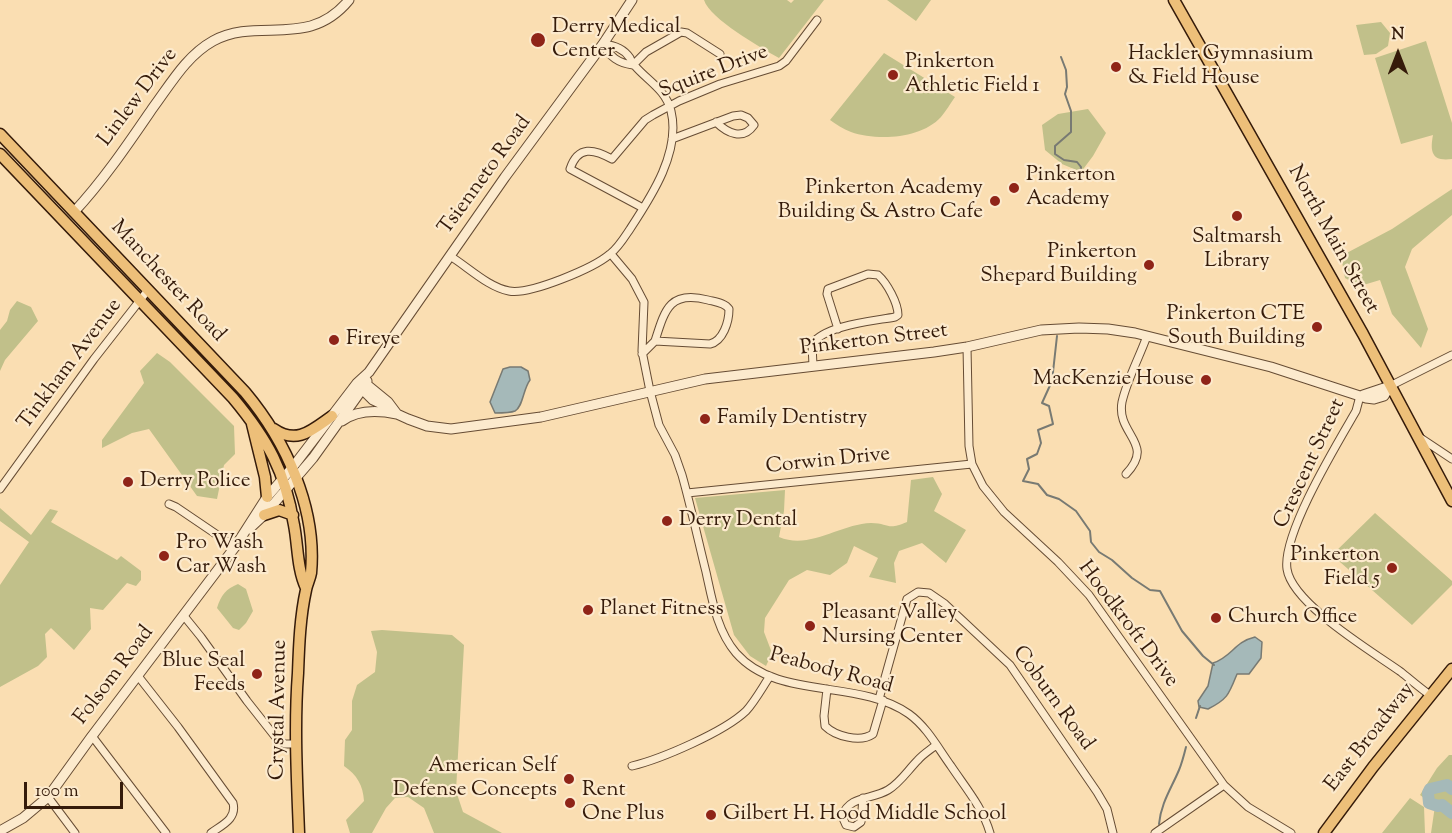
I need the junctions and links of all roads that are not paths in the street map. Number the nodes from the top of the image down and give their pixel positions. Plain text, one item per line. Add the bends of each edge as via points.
1 (349, 0) edge
2 (632, 0) edge
3 (1174, 0) edge
4 (817, 20) dead end
5 (603, 44) junction
6 (720, 54) dead end
7 (633, 65) junction
8 (670, 106) junction
9 (716, 123) junction
10 (0, 134) edge
11 (672, 139) junction
12 (0, 154) edge
13 (643, 208) junction
14 (74, 212) junction
15 (611, 254) junction
16 (450, 256) junction
17 (148, 290) junction
18 (140, 300) junction
19 (838, 329) junction
20 (1147, 336) junction
21 (655, 341) junction
22 (967, 347) junction
23 (642, 354) junction
24 (1452, 355) edge
25 (813, 366) junction
26 (362, 386) junction
27 (1390, 386) junction
28 (650, 392) junction
29 (1360, 396) junction
30 (395, 411) junction
31 (252, 420) junction
32 (335, 420) junction
33 (273, 429) junction
34 (1416, 435) junction
35 (1452, 459) edge
36 (972, 464) junction
37 (294, 473) junction
38 (1126, 474) dead end
39 (284, 483) junction
40 (0, 489) edge
41 (687, 493) junction
42 (267, 497) junction
43 (1452, 501) edge
44 (169, 504) dead end
45 (264, 515) junction
46 (292, 515) junction
47 (248, 529) junction
48 (235, 547) junction
49 (306, 588) junction
50 (184, 616) junction
51 (1452, 669) edge
52 (138, 676) junction
53 (770, 676) junction
54 (827, 688) junction
55 (1430, 695) junction
56 (881, 700) junction
57 (92, 736) junction
58 (296, 744) junction
59 (936, 745) junction
60 (632, 766) dead end
61 (1224, 785) junction
62 (48, 797) junction
63 (863, 798) dead end
64 (0, 831) edge
65 (75, 833) edge
66 (166, 833) edge
67 (211, 833) edge
68 (299, 833) edge
69 (990, 833) edge
70 (1113, 833) edge
71 (1155, 833) edge
72 (1291, 833) edge
73 (1324, 833) edge

1 - 14 street, Linlew Drive via 313,26 232,33 200,49
2 - 5 street, Tsienneto Road
3 - 27 main road, North Main Street
4 - 8 street, Squire Drive via 779,66 720,84
5 - 7 street via 609,56
5 - 16 street, Tsienneto Road
6 - 7 street via 681,32 645,52
7 - 8 street via 656,85
8 - 11 street
8 - 13 street, Squire Drive via 645,120 612,159 596,151 586,152 575,158 570,169
9 - 9 street via 735,135 754,125 741,115
9 - 11 street
10 - 14 main road, Manchester Road
11 - 13 street
12 - 18 main road, Manchester Road
13 - 15 street
14 - 17 main road, Manchester Road
15 - 16 street via 567,277 512,291 498,287
15 - 23 street, Peabody Road via 632,279 644,302
16 - 26 street, Tsienneto Road
17 - 18 street, Tinkham Avenue
17 - 33 main road, Manchester Road via 245,392
18 - 31 main road, Manchester Road
18 - 40 street, Tinkham Avenue
19 - 19 street via 898,315 883,279 868,274 828,289
19 - 25 street via 814,341
20 - 22 street, Pinkerton Street via 1108,329 1052,329
20 - 29 street, Pinkerton Street via 1271,367
20 - 38 street via 1122,402 1122,417 1137,447 1138,458
21 - 21 street via 665,316 680,298 696,297 729,309 716,342
21 - 23 street
22 - 25 street, Pinkerton Street
22 - 36 street, Hoodkroft Drive
23 - 28 street, Peabody Road
24 - 27 street
25 - 28 street, Pinkerton Street via 705,379
26 - 30 street, Pinkerton Street via 373,400
26 - 32 street, Tsienneto Road
27 - 29 street, Pinkerton Street via 1378,398
27 - 34 main road, North Main Street
28 - 30 street, Pinkerton Street via 527,420 461,428 427,426
28 - 41 street, Peabody Road
29 - 55 street, Crescent Street via 1356,411 1303,509 1287,568 1296,588 1319,614
30 - 32 street via 360,412
31 - 39 main road, Manchester Road via 273,454
31 - 42 main road
32 - 33 main road via 300,435 286,436
32 - 37 street, Tsienneto Road
33 - 37 main road, Manchester Road
34 - 35 street
34 - 43 main road, North Main Street
36 - 41 street, Corwin Drive
36 - 61 street, Hoodkroft Drive via 995,503 1089,596
37 - 39 street, Folsom Road
37 - 49 main road, Crystal Avenue via 306,511 310,544 311,573
39 - 42 street, Folsom Road
39 - 45 street, Folsom Road
39 - 46 main road, Crystal Avenue
41 - 53 street, Peabody Road via 723,631 739,656
42 - 47 street, Folsom Road
44 - 48 street
45 - 46 main road via 279,510
45 - 47 street, Folsom Road
46 - 49 main road, Crystal Avenue
47 - 48 street, Folsom Road
48 - 50 street, Folsom Road
49 - 58 main road, Crystal Avenue
50 - 52 street, Folsom Road
50 - 58 street via 277,739
51 - 55 main road, East Broadway
52 - 57 street, Folsom Road
52 - 67 street via 233,803 231,818
53 - 54 street, Peabody Road
53 - 60 street via 752,704 735,719 673,752
54 - 56 street, Peabody Road
54 - 56 street, Coburn Road via 825,724 831,732 846,736 864,738 873,734
55 - 73 main road, East Broadway
56 - 59 street, Peabody Road via 917,721
56 - 70 street, Coburn Road via 907,599 918,592 933,595 1015,670 1103,801
57 - 62 street, Folsom Road
57 - 66 street
58 - 68 main road, Crystal Avenue
59 - 63 street via 889,790
59 - 69 street, Peabody Road via 975,802
61 - 71 street
61 - 72 street, Hoodkroft Drive via 1248,807
62 - 64 street, Folsom Road
62 - 65 street

